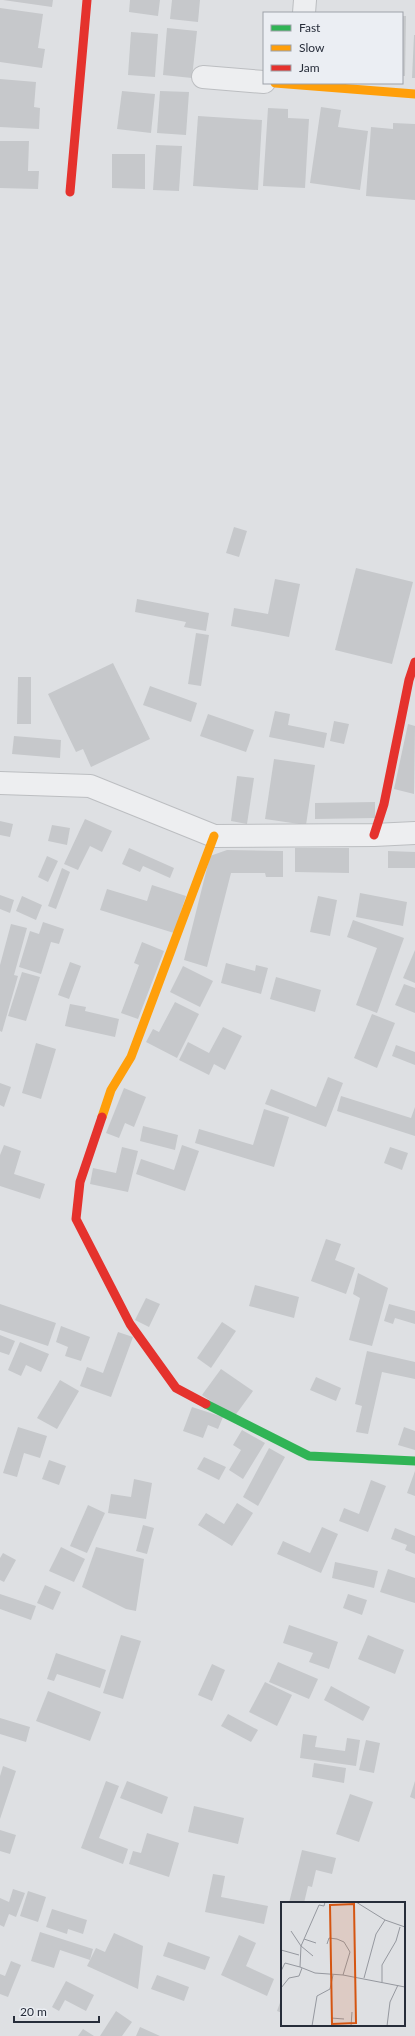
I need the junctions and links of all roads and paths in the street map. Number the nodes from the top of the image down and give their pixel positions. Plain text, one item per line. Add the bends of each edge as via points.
1 (87, 0) edge
2 (305, 0) edge
3 (304, 12) edge
4 (203, 77) dead end
5 (263, 82) edge
6 (300, 84) edge
7 (415, 94) edge
8 (70, 192) dead end
9 (415, 662) edge
10 (0, 783) edge
11 (415, 833) edge
12 (374, 835) junction
13 (214, 836) junction
14 (415, 1461) edge

1 - 8 street
2 - 3 street
4 - 5 street
6 - 7 street
9 - 12 street via 384,804
10 - 13 street via 90,786
11 - 12 street
12 - 13 street
13 - 14 street via 131,1057 111,1090 80,1182 76,1219 130,1324 176,1388 240,1423 309,1456

